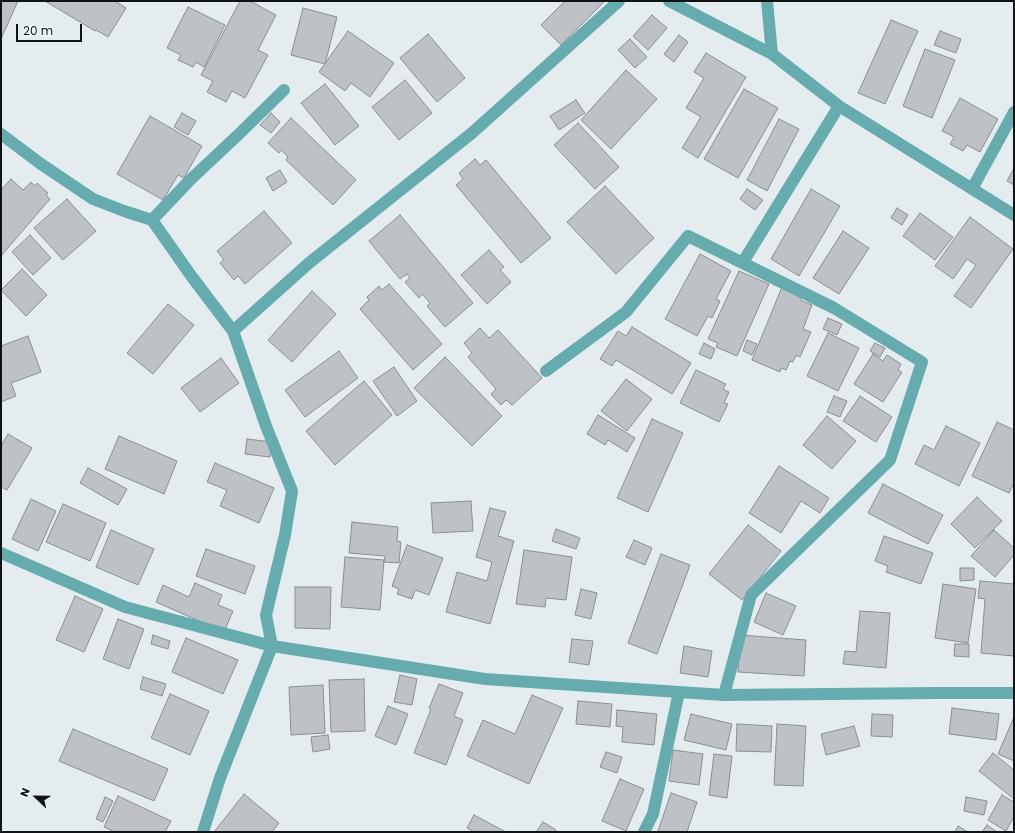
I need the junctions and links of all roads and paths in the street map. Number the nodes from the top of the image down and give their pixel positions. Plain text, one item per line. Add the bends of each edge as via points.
1 (619, 1) edge
2 (669, 1) edge
3 (767, 1) edge
4 (772, 54) junction
5 (284, 90) dead end
6 (839, 106) junction
7 (1014, 112) edge
8 (1, 134) edge
9 (972, 189) junction
10 (1014, 215) edge
11 (152, 220) junction
12 (743, 262) junction
13 (233, 331) junction
14 (546, 371) dead end
15 (1, 553) edge
16 (272, 646) junction
17 (679, 692) junction
18 (1014, 693) edge
19 (724, 695) junction
20 (203, 832) edge
21 (644, 832) edge

1 - 13 street via 472,133 309,263
2 - 4 street
3 - 4 street
4 - 6 street
5 - 11 street
6 - 9 street
6 - 12 street
7 - 9 street
8 - 11 street via 93,199
9 - 10 street
11 - 13 street
12 - 14 street via 688,236 626,312
12 - 19 street via 834,308 922,362 890,460 751,595
13 - 16 street via 292,491 285,535 266,615
15 - 16 street via 125,607
16 - 17 street via 485,679
16 - 20 street via 220,778
17 - 19 street
17 - 21 street via 654,814
18 - 19 street

